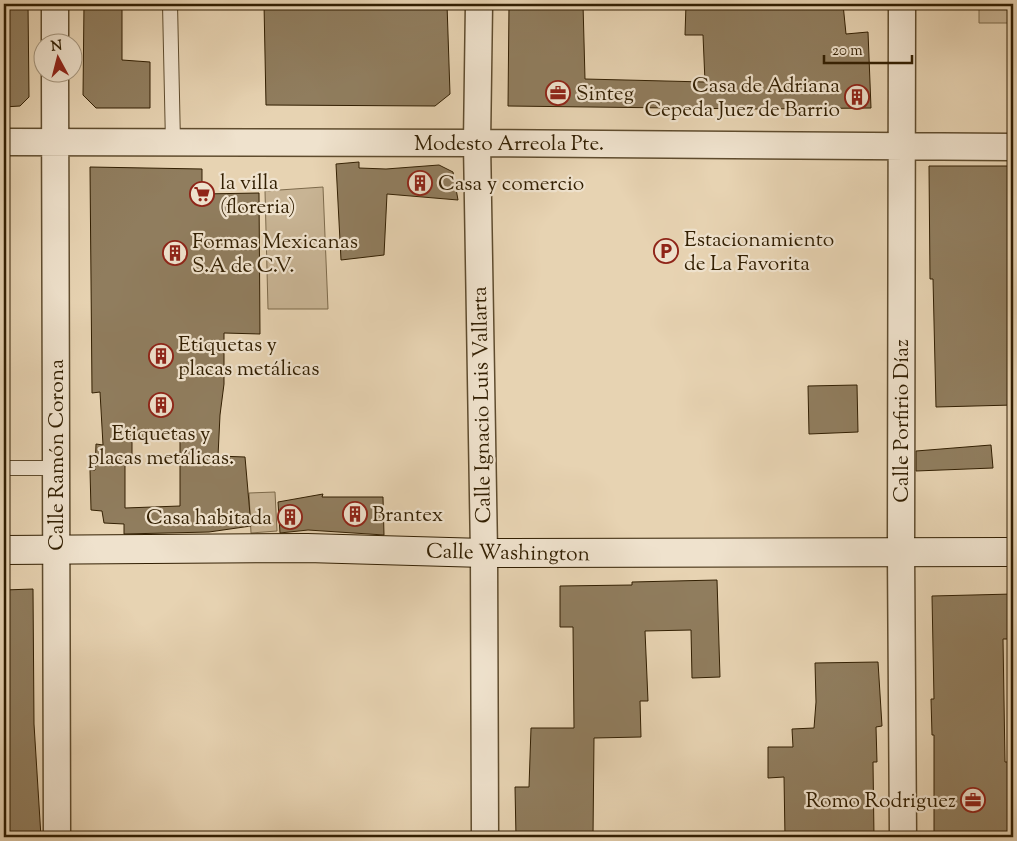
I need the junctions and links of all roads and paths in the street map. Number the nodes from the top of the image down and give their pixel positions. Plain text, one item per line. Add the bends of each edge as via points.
1 (55, 4) edge
2 (170, 4) edge
3 (479, 4) edge
4 (902, 4) edge
5 (55, 32) edge
6 (55, 82) edge
7 (4, 142) edge
8 (56, 142) junction
9 (174, 143) junction
10 (477, 143) junction
11 (902, 147) junction
12 (1013, 147) edge
13 (4, 468) edge
14 (56, 468) junction
15 (4, 550) edge
16 (56, 550) junction
17 (1013, 552) edge
18 (484, 553) junction
19 (901, 554) junction
20 (57, 837) edge
21 (485, 837) edge
22 (903, 837) edge

1 - 5 street
2 - 9 lane
3 - 10 street, Calle Ignacio Luis Vallarta
4 - 11 street, Calle Porfirio Díaz
6 - 8 street, Calle Ramón Corona
7 - 8 street, Modesto Arreola Pte.
8 - 9 street, Modesto Arreola Pte.
8 - 14 street, Calle Ramón Corona
9 - 10 street, Modesto Arreola Pte.
10 - 11 street, Modesto Arreola Pte.
10 - 18 street, Calle Ignacio Luis Vallarta
11 - 12 street, Modesto Arreola Pte.
11 - 19 street, Calle Porfirio Díaz
13 - 14 lane
14 - 16 street, Calle Ramón Corona
15 - 16 main road, Calle Washington
16 - 18 main road, Calle Washington via 307,548
16 - 20 street, Calle Ramón Corona
17 - 19 main road, Calle Washington
18 - 19 main road, Calle Washington
18 - 21 street, Calle Ignacio Luis Vallarta
19 - 22 street, Calle Porfirio Díaz

